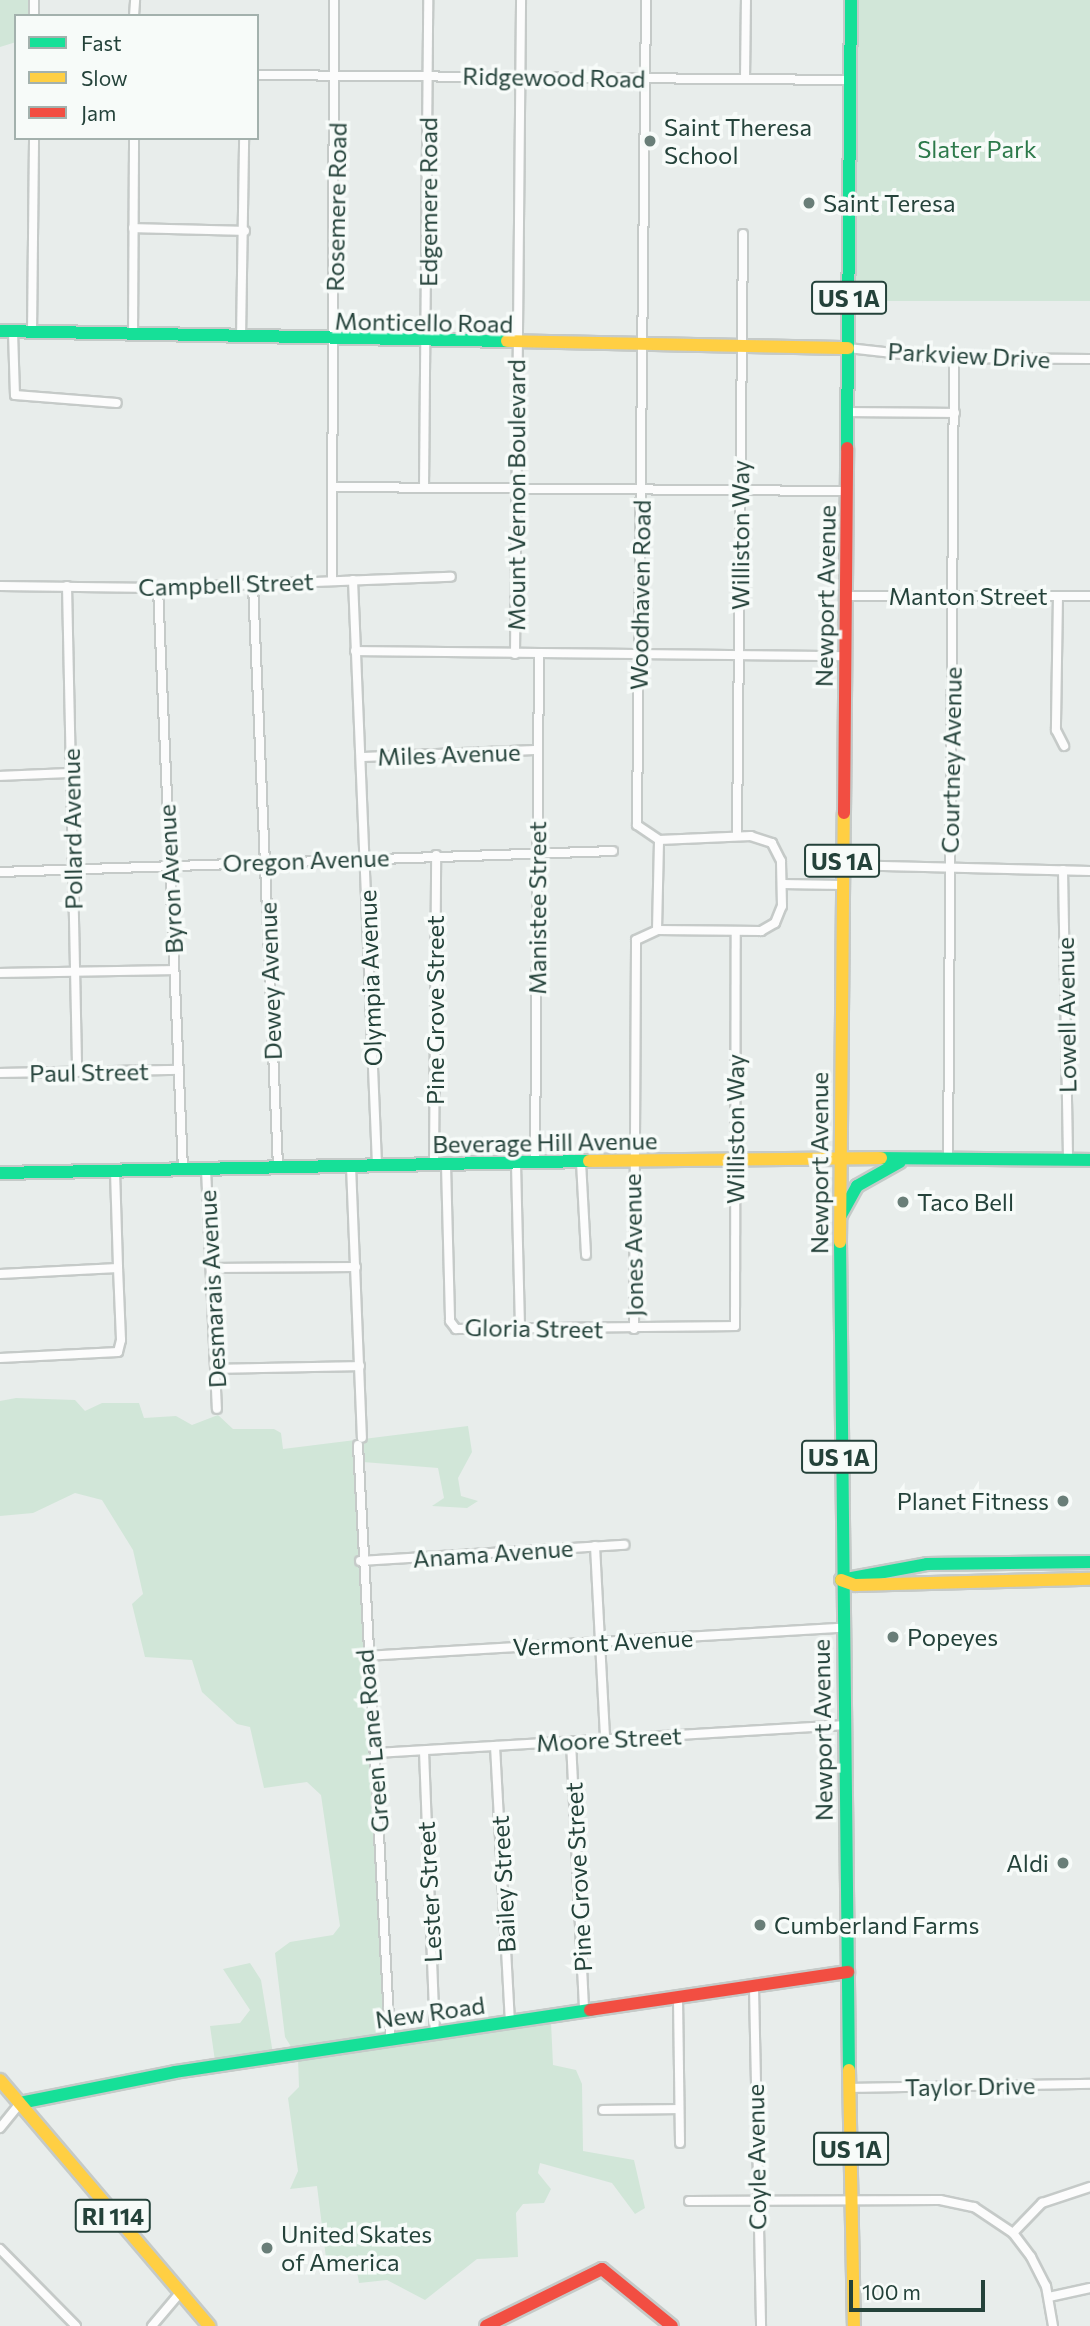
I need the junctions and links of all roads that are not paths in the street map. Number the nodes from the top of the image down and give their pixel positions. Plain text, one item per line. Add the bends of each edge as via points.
1 (334, 0) edge
2 (428, 0) edge
3 (521, 0) edge
4 (646, 0) edge
5 (746, 0) edge
6 (851, 0) edge
7 (259, 75) edge
8 (337, 75) junction
9 (429, 76) junction
10 (520, 78) junction
11 (645, 78) junction
12 (745, 79) junction
13 (850, 80) junction
14 (34, 140) edge
15 (134, 140) edge
16 (244, 140) edge
17 (133, 228) junction
18 (245, 231) junction
19 (743, 234) dead end
20 (6, 332) edge
21 (32, 332) junction
22 (133, 336) junction
23 (241, 341) junction
24 (334, 342) junction
25 (426, 343) junction
26 (517, 344) junction
27 (642, 345) junction
28 (743, 346) junction
29 (848, 348) junction
30 (954, 358) junction
31 (1090, 359) edge
32 (117, 403) dead end
33 (848, 412) junction
34 (955, 414) junction
35 (333, 487) junction
36 (424, 488) junction
37 (517, 488) junction
38 (641, 489) junction
39 (740, 491) junction
40 (847, 491) junction
41 (451, 577) dead end
42 (353, 580) junction
43 (332, 581) junction
44 (253, 585) junction
45 (0, 586) edge
46 (67, 586) junction
47 (158, 588) junction
48 (845, 596) junction
49 (954, 596) junction
50 (1058, 596) junction
51 (1090, 596) edge
52 (355, 651) junction
53 (539, 653) junction
54 (639, 653) junction
55 (515, 654) junction
56 (740, 654) junction
57 (844, 656) junction
58 (1063, 746) dead end
59 (537, 750) junction
60 (361, 757) junction
61 (71, 773) junction
62 (0, 776) edge
63 (737, 836) junction
64 (659, 840) junction
65 (613, 851) dead end
66 (537, 853) junction
67 (436, 855) junction
68 (365, 857) junction
69 (265, 861) junction
70 (169, 865) junction
71 (842, 865) junction
72 (949, 868) junction
73 (73, 870) junction
74 (1063, 870) junction
75 (1090, 871) edge
76 (0, 872) edge
77 (782, 884) junction
78 (843, 885) junction
79 (657, 930) junction
80 (736, 932) junction
81 (174, 970) junction
82 (75, 972) junction
83 (0, 973) edge
84 (179, 1070) junction
85 (77, 1072) junction
86 (0, 1073) edge
87 (839, 1158) junction
88 (734, 1160) junction
89 (1068, 1160) junction
90 (1090, 1160) edge
91 (581, 1162) junction
92 (632, 1162) junction
93 (900, 1162) junction
94 (948, 1162) junction
95 (535, 1163) junction
96 (516, 1164) junction
97 (351, 1166) junction
98 (377, 1166) junction
99 (440, 1166) junction
100 (278, 1168) junction
101 (206, 1169) junction
102 (183, 1170) junction
103 (116, 1171) junction
104 (0, 1173) edge
105 (840, 1219) junction
106 (586, 1255) dead end
107 (356, 1267) junction
108 (118, 1268) junction
109 (211, 1268) junction
110 (0, 1273) edge
111 (735, 1326) joint
112 (634, 1329) junction
113 (520, 1331) junction
114 (0, 1357) edge
115 (360, 1366) junction
116 (215, 1369) junction
117 (217, 1409) dead end
118 (625, 1545) dead end
119 (595, 1546) junction
120 (360, 1561) junction
121 (1090, 1562) edge
122 (1090, 1579) edge
123 (841, 1580) junction
124 (841, 1628) junction
125 (600, 1643) junction
126 (365, 1656) junction
127 (842, 1725) junction
128 (606, 1740) junction
129 (571, 1742) junction
130 (495, 1746) junction
131 (424, 1751) junction
132 (376, 1753) junction
133 (848, 1972) junction
134 (754, 1988) junction
135 (678, 1998) junction
136 (584, 2012) junction
137 (510, 2022) junction
138 (435, 2033) junction
139 (390, 2038) junction
140 (0, 2080) edge
141 (1090, 2084) edge
142 (851, 2088) junction
143 (20, 2103) junction
144 (679, 2109) junction
145 (603, 2110) dead end
146 (0, 2128) edge
147 (680, 2143) dead end
148 (1090, 2187) edge
149 (756, 2197) junction
150 (851, 2199) junction
151 (689, 2201) dead end
152 (1013, 2233) junction
153 (0, 2249) edge
154 (1090, 2288) edge
155 (180, 2293) junction
156 (1049, 2297) junction
157 (76, 2326) edge
158 (152, 2326) edge
159 (209, 2326) edge
160 (486, 2326) edge
161 (671, 2326) edge
162 (761, 2326) edge
163 (854, 2326) edge
164 (1053, 2326) edge

1 - 8 street, Rosemere Road
2 - 9 street, Edgemere Road
3 - 10 street, Mount Vernon Boulevard
4 - 11 street, Woodhaven Road
5 - 12 street
6 - 13 main road, Newport Avenue / US 1A
7 - 8 street, Ridgewood Road
8 - 9 street, Ridgewood Road
8 - 24 street, Rosemere Road
9 - 10 street, Ridgewood Road
9 - 25 street, Edgemere Road
10 - 11 street, Ridgewood Road
10 - 26 street, Mount Vernon Boulevard
11 - 12 street, Ridgewood Road
11 - 27 street, Woodhaven Road
12 - 13 street, Ridgewood Road
13 - 29 main road, Newport Avenue / US 1A
14 - 21 street
15 - 17 street
16 - 18 street
17 - 18 street
17 - 22 street
18 - 23 street
19 - 28 street, Williston Way
20 - 21 main road, Monticello Road
20 - 32 street via 15,395
21 - 22 main road, Monticello Road
22 - 23 main road, Monticello Road
23 - 24 main road, Monticello Road
24 - 25 main road, Monticello Road
24 - 35 street, Rosemere Road
25 - 26 main road, Monticello Road
25 - 36 street, Edgemere Road
26 - 27 main road, Monticello Road
26 - 37 street, Mount Vernon Boulevard
27 - 28 main road, Monticello Road
27 - 38 street, Woodhaven Road
28 - 29 main road, Monticello Road
28 - 39 street, Williston Way
29 - 30 street, Parkview Drive
29 - 33 main road, Newport Avenue / US 1A
30 - 31 street, Parkview Drive
30 - 34 street, Courtney Avenue
33 - 34 street
33 - 40 main road, Newport Avenue / US 1A
34 - 49 street, Courtney Avenue
35 - 36 street
35 - 43 street, Rosemere Road
36 - 37 street
37 - 38 street
37 - 55 street, Mount Vernon Boulevard
38 - 39 street
38 - 54 street, Woodhaven Road
39 - 40 street
39 - 56 street, Williston Way
40 - 48 main road, Newport Avenue / US 1A
41 - 42 street, Campbell Street
42 - 43 street, Campbell Street
42 - 52 street, Olympia Avenue
43 - 44 street, Campbell Street
44 - 47 street, Campbell Street
44 - 69 street, Dewey Avenue
45 - 46 street, Campbell Street
46 - 47 street, Campbell Street
46 - 61 street, Pollard Avenue
47 - 70 street, Byron Avenue
48 - 49 street, Manton Street
48 - 57 main road, Newport Avenue / US 1A
49 - 50 street, Manton Street
49 - 72 street, Courtney Avenue
50 - 51 street, Manton Street
50 - 58 street via 1056,730
52 - 55 street
52 - 60 street, Olympia Avenue
53 - 54 street
53 - 55 street
53 - 59 street, Manistee Street
54 - 56 street
54 - 64 street, Woodhaven Road via 637,825
56 - 57 street
56 - 63 street, Williston Way
57 - 71 main road, Newport Avenue / US 1A
59 - 60 street, Miles Avenue
59 - 66 street, Manistee Street
60 - 68 street, Olympia Avenue
61 - 62 street
61 - 73 street, Pollard Avenue
63 - 64 street
63 - 77 street via 772,843 779,851
64 - 79 street
65 - 66 street, Oregon Avenue
66 - 67 street, Oregon Avenue
66 - 95 street, Manistee Street
67 - 68 street, Oregon Avenue
67 - 99 street, Pine Grove Street
68 - 69 street, Oregon Avenue
68 - 98 street, Olympia Avenue
69 - 70 street, Oregon Avenue
69 - 100 street, Dewey Avenue
70 - 73 street, Oregon Avenue
70 - 81 street, Byron Avenue
71 - 72 street
71 - 78 main road, Newport Avenue / US 1A
72 - 74 street
72 - 94 street, Courtney Avenue
73 - 76 street, Oregon Avenue
73 - 82 street, Pollard Avenue
74 - 75 street
74 - 89 street, Lowell Avenue
77 - 78 street
77 - 80 street via 775,923
78 - 87 main road, Newport Avenue / US 1A
79 - 80 street
79 - 92 street via 636,940
80 - 88 street, Williston Way
81 - 82 street
81 - 84 street, Byron Avenue
82 - 83 street
82 - 85 street, Pollard Avenue
84 - 85 street, Paul Street
84 - 102 street, Byron Avenue
85 - 86 street, Paul Street
87 - 88 main road, Beverage Hill Avenue
87 - 93 main road, Beverage Hill Avenue
87 - 105 main road, Newport Avenue / US 1A
88 - 92 main road, Beverage Hill Avenue
88 - 111 street, Williston Way
89 - 90 main road, Beverage Hill Avenue
89 - 94 main road, Beverage Hill Avenue
91 - 92 main road, Beverage Hill Avenue
91 - 95 main road, Beverage Hill Avenue
91 - 106 street
92 - 112 street, Jones Avenue
93 - 94 main road, Beverage Hill Avenue
93 - 105 main road via 857,1186
95 - 96 main road, Beverage Hill Avenue
96 - 99 main road, Beverage Hill Avenue
96 - 113 street
97 - 98 main road, Beverage Hill Avenue
97 - 100 main road, Beverage Hill Avenue
97 - 107 street, Green Lane Road
98 - 99 main road, Beverage Hill Avenue
99 - 113 street, Gloria Street via 450,1321 461,1331
100 - 101 main road, Beverage Hill Avenue
101 - 102 main road, Beverage Hill Avenue
101 - 109 street, Desmarais Avenue
102 - 103 main road, Beverage Hill Avenue
103 - 104 main road, Beverage Hill Avenue
103 - 108 street
105 - 123 main road, Newport Avenue / US 1A
107 - 109 street
107 - 115 street, Green Lane Road
108 - 110 street
108 - 114 street via 118,1352
109 - 116 street, Desmarais Avenue
111 - 112 street, Gloria Street
112 - 113 street, Gloria Street
115 - 116 street
115 - 120 street, Green Lane Road
116 - 117 street, Desmarais Avenue
118 - 119 street, Anama Avenue
119 - 120 street, Anama Avenue
119 - 125 street
120 - 126 street, Green Lane Road
121 - 123 main road via 927,1564
122 - 123 main road via 855,1585
123 - 124 main road, Newport Avenue / US 1A
124 - 125 street, Vermont Avenue
124 - 127 main road, Newport Avenue / US 1A
125 - 126 street, Vermont Avenue
125 - 128 street
126 - 132 street, Green Lane Road via 370,1741
127 - 128 street, Moore Street
127 - 133 main road, Newport Avenue / US 1A
128 - 129 street, Moore Street
129 - 130 street, Moore Street
129 - 136 street, Pine Grove Street
130 - 131 street, Moore Street
130 - 137 street, Bailey Street
131 - 132 street, Moore Street
131 - 138 street, Lester Street
132 - 139 street, Green Lane Road
133 - 134 main road, New Road
133 - 142 main road, Newport Avenue / US 1A
134 - 135 main road, New Road
134 - 149 street, Coyle Avenue
135 - 136 main road, New Road
135 - 144 street
136 - 137 main road, New Road
137 - 138 main road, New Road
138 - 139 main road, New Road
139 - 143 main road, New Road
140 - 143 main road, RI 114
141 - 142 street, Taylor Drive
142 - 150 main road, Newport Avenue / US 1A
143 - 146 street
143 - 155 main road, RI 114
144 - 145 street
144 - 147 street
148 - 152 street via 1042,2203
149 - 150 street
149 - 151 street
149 - 162 street, Coyle Avenue
150 - 152 street via 960,2202
150 - 163 main road, Newport Avenue / US 1A
152 - 156 street
153 - 157 street
154 - 156 street
155 - 158 street
155 - 159 main road, RI 114
156 - 164 street
160 - 161 main road via 602,2269

